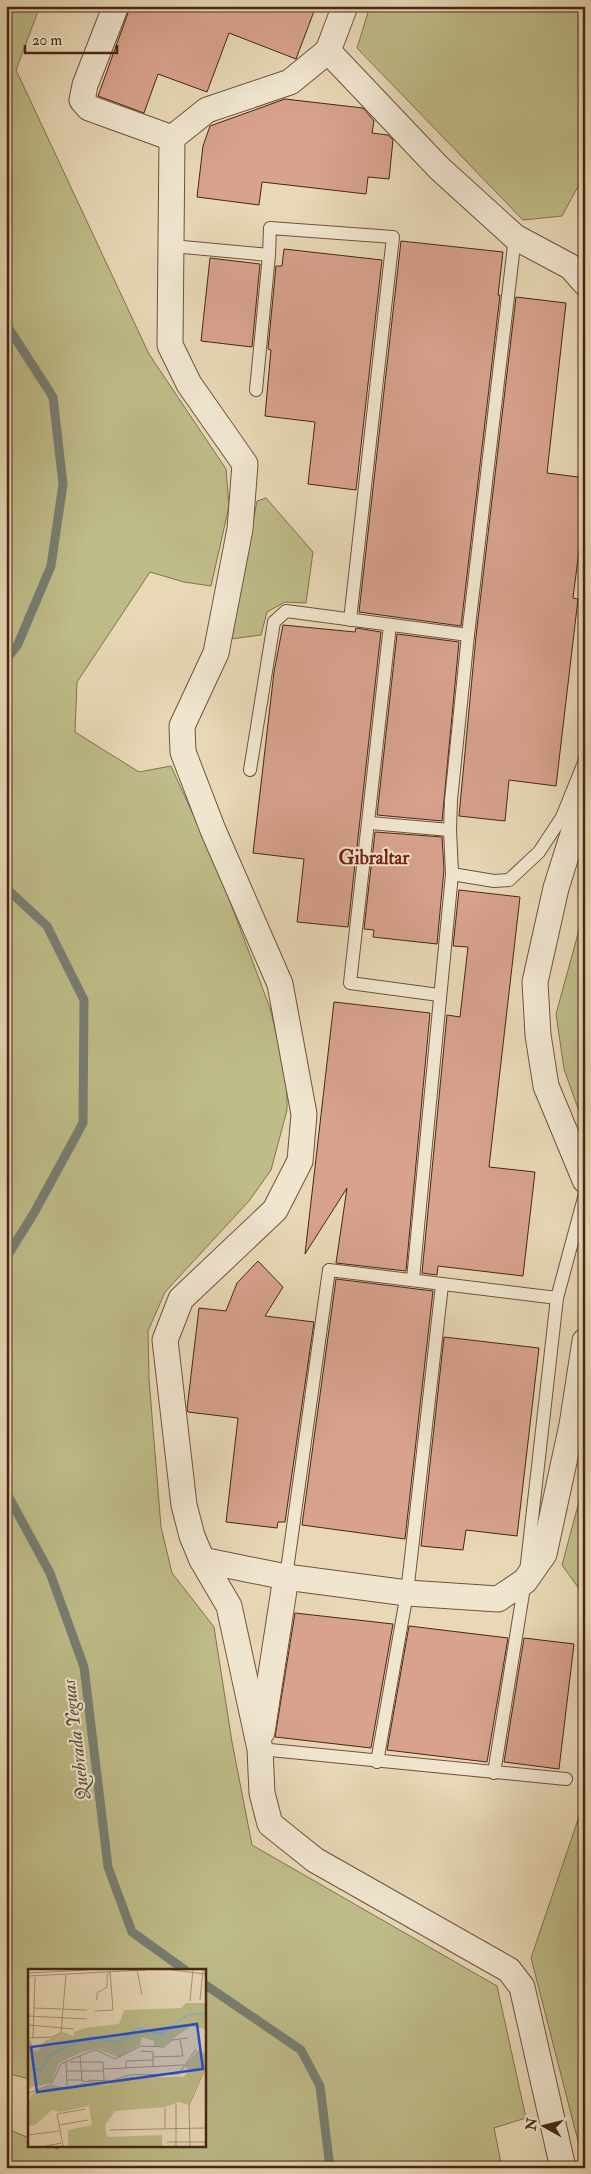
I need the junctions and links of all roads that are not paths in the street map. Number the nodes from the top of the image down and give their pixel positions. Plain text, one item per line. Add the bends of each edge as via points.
1 (345, 6) edge
2 (115, 8) dead end
3 (328, 51) junction
4 (172, 138) junction
5 (514, 237) junction
6 (172, 246) junction
7 (269, 255) junction
8 (585, 283) edge
9 (256, 390) dead end
10 (350, 620) junction
11 (390, 625) junction
12 (468, 635) junction
13 (585, 760) edge
14 (250, 770) dead end
15 (585, 796) edge
16 (370, 823) junction
17 (450, 830) junction
18 (452, 874) junction
19 (439, 995) junction
20 (585, 1180) edge
21 (585, 1194) edge
22 (413, 1279) junction
23 (442, 1285) junction
24 (557, 1298) junction
25 (585, 1342) edge
26 (202, 1560) junction
27 (286, 1577) junction
28 (525, 1581) junction
29 (406, 1593) junction
30 (260, 1749) junction
31 (377, 1762) junction
32 (494, 1773) junction
33 (566, 1779) dead end
34 (563, 2168) edge

1 - 3 street
2 - 4 street via 82,100 89,108
3 - 4 street via 290,82 207,110
3 - 5 street via 439,168
4 - 6 street
5 - 8 street via 571,267
5 - 12 lane
6 - 7 lane
6 - 26 street via 170,345 189,384 245,464 240,528 216,653 182,726 183,752 280,984 304,1114 300,1160 275,1210 181,1299 165,1340 184,1505
7 - 9 lane
7 - 10 lane via 270,228 393,237
10 - 11 lane
10 - 14 lane via 286,611 274,622
11 - 12 lane
11 - 16 lane
12 - 17 lane
13 - 18 lane via 562,817 539,852 509,880 494,882
15 - 20 street via 556,888 535,982 538,1035 546,1086
16 - 17 lane
16 - 19 lane via 350,983
17 - 18 lane
18 - 19 lane
19 - 22 lane
21 - 24 lane
22 - 23 lane
22 - 27 lane via 329,1270
23 - 24 lane
23 - 29 lane
24 - 28 lane
25 - 28 street via 572,1425 544,1554
26 - 27 street
26 - 30 street via 229,1606
27 - 29 street
27 - 30 street
28 - 29 street via 498,1599
28 - 32 lane
29 - 31 lane
30 - 31 lane
30 - 34 street via 262,1793 270,1824 315,1860 509,1970 522,1987
31 - 32 lane
32 - 33 lane

